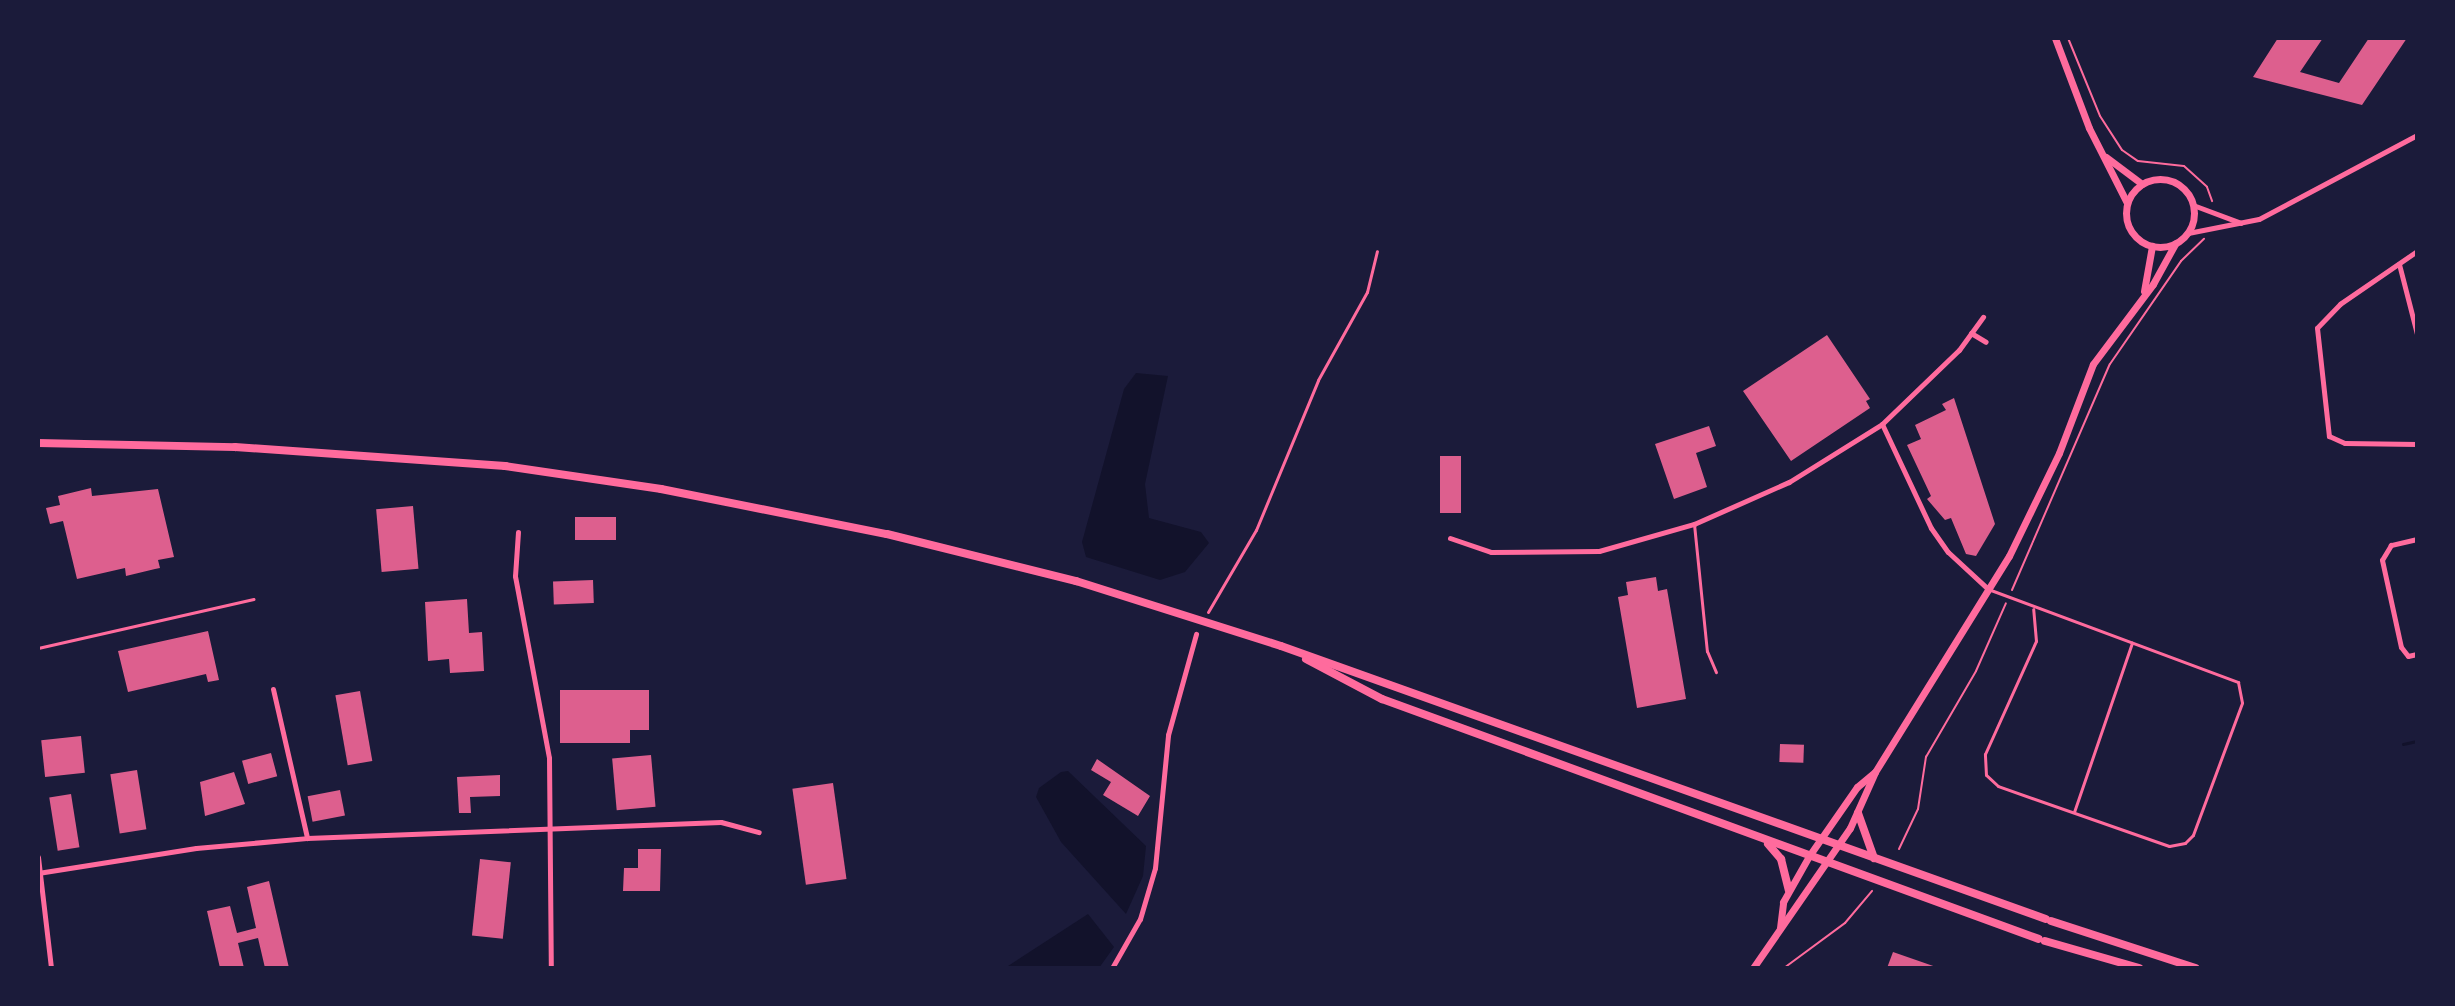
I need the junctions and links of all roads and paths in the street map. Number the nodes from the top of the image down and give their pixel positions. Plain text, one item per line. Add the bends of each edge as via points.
1 (2055, 38) edge
2 (2068, 38) edge
3 (2417, 135) edge
4 (2104, 156) junction
5 (2142, 184) junction
6 (2127, 203) junction
7 (2193, 205) junction
8 (2211, 216) junction
9 (2242, 224) junction
10 (2207, 231) junction
11 (2188, 233) junction
12 (2175, 244) junction
13 (2152, 246) junction
14 (1377, 251) dead end
15 (2417, 251) edge
16 (2399, 264) junction
17 (2142, 297) junction
18 (1983, 317) dead end
19 (1971, 333) junction
20 (2417, 334) edge
21 (1986, 342) dead end
22 (1882, 424) junction
23 (38, 443) edge
24 (2417, 444) edge
25 (1694, 524) junction
26 (518, 532) dead end
27 (1450, 538) dead end
28 (2417, 539) edge
29 (1988, 589) junction
30 (254, 599) dead end
31 (2008, 599) junction
32 (2033, 609) junction
33 (1208, 612) dead end
34 (1196, 634) dead end
35 (2132, 643) junction
36 (1281, 646) junction
37 (38, 648) edge
38 (2417, 654) edge
39 (1716, 672) dead end
40 (273, 689) dead end
41 (1875, 772) junction
42 (2074, 812) junction
43 (1858, 813) junction
44 (549, 828) junction
45 (759, 832) dead end
46 (307, 838) junction
47 (1821, 839) junction
48 (1765, 841) junction
49 (1838, 846) junction
50 (1899, 849) dead end
51 (1809, 856) junction
52 (38, 857) edge
53 (1875, 859) junction
54 (1826, 863) junction
55 (39, 873) edge
56 (1789, 890) junction
57 (1872, 891) dead end
58 (1780, 928) junction
59 (51, 968) edge
60 (551, 968) edge
61 (1112, 968) edge
62 (1753, 968) edge
63 (1784, 968) edge
64 (2139, 968) edge
65 (2196, 968) edge

1 - 4 street
2 - 8 path via 2100,116 2122,150 2138,161 2169,161 2188,169 2207,187
3 - 9 street
4 - 5 street
4 - 6 street
5 - 6 street
5 - 7 street via 2158,179 2175,183
6 - 13 street via 2128,226
7 - 8 street
7 - 11 street
8 - 9 street
9 - 10 street
10 - 11 street
10 - 31 path via 2202,247 2181,261 2110,364
11 - 12 street
12 - 13 street
12 - 17 street
13 - 17 street
14 - 33 lane via 1367,292 1318,380 1256,530
15 - 16 street
16 - 20 street
16 - 24 street via 2321,319 2317,328 2329,436 2345,443
17 - 29 street via 2093,364 2047,480
18 - 19 street
19 - 21 street
19 - 22 street
22 - 25 street via 1789,482
22 - 29 street via 1931,528
23 - 36 main road via 235,447 505,466 661,489 887,534 1076,581
25 - 27 street via 1599,551 1569,553 1491,552
25 - 39 lane via 1707,651
26 - 44 street via 515,576 546,725
28 - 38 street via 2391,545 2382,560 2401,647 2408,656
29 - 31 lane
29 - 41 street
30 - 37 lane
31 - 32 lane
31 - 50 path via 1976,671 1926,757 1918,809
32 - 35 lane
32 - 42 lane via 2036,641 1983,769 1998,786
34 - 61 street via 1168,735 1155,868 1140,919
35 - 42 lane
35 - 42 lane via 2222,672 2238,682 2242,703 2193,835 2185,843 2169,846
36 - 47 main road
36 - 48 main road via 1382,699
40 - 46 street
41 - 43 street
41 - 47 street via 1857,787
43 - 49 street
43 - 53 main road
44 - 45 street via 721,822
44 - 46 street
44 - 60 street
46 - 55 street via 196,848
47 - 49 main road
47 - 51 street
48 - 51 main road
48 - 56 main road via 1781,859
49 - 53 main road
49 - 54 street
51 - 54 main road
51 - 56 street
52 - 55 street
53 - 65 main road
54 - 58 street
54 - 64 main road via 2042,940
55 - 59 street
56 - 58 street
57 - 63 path via 1845,923
58 - 62 street

